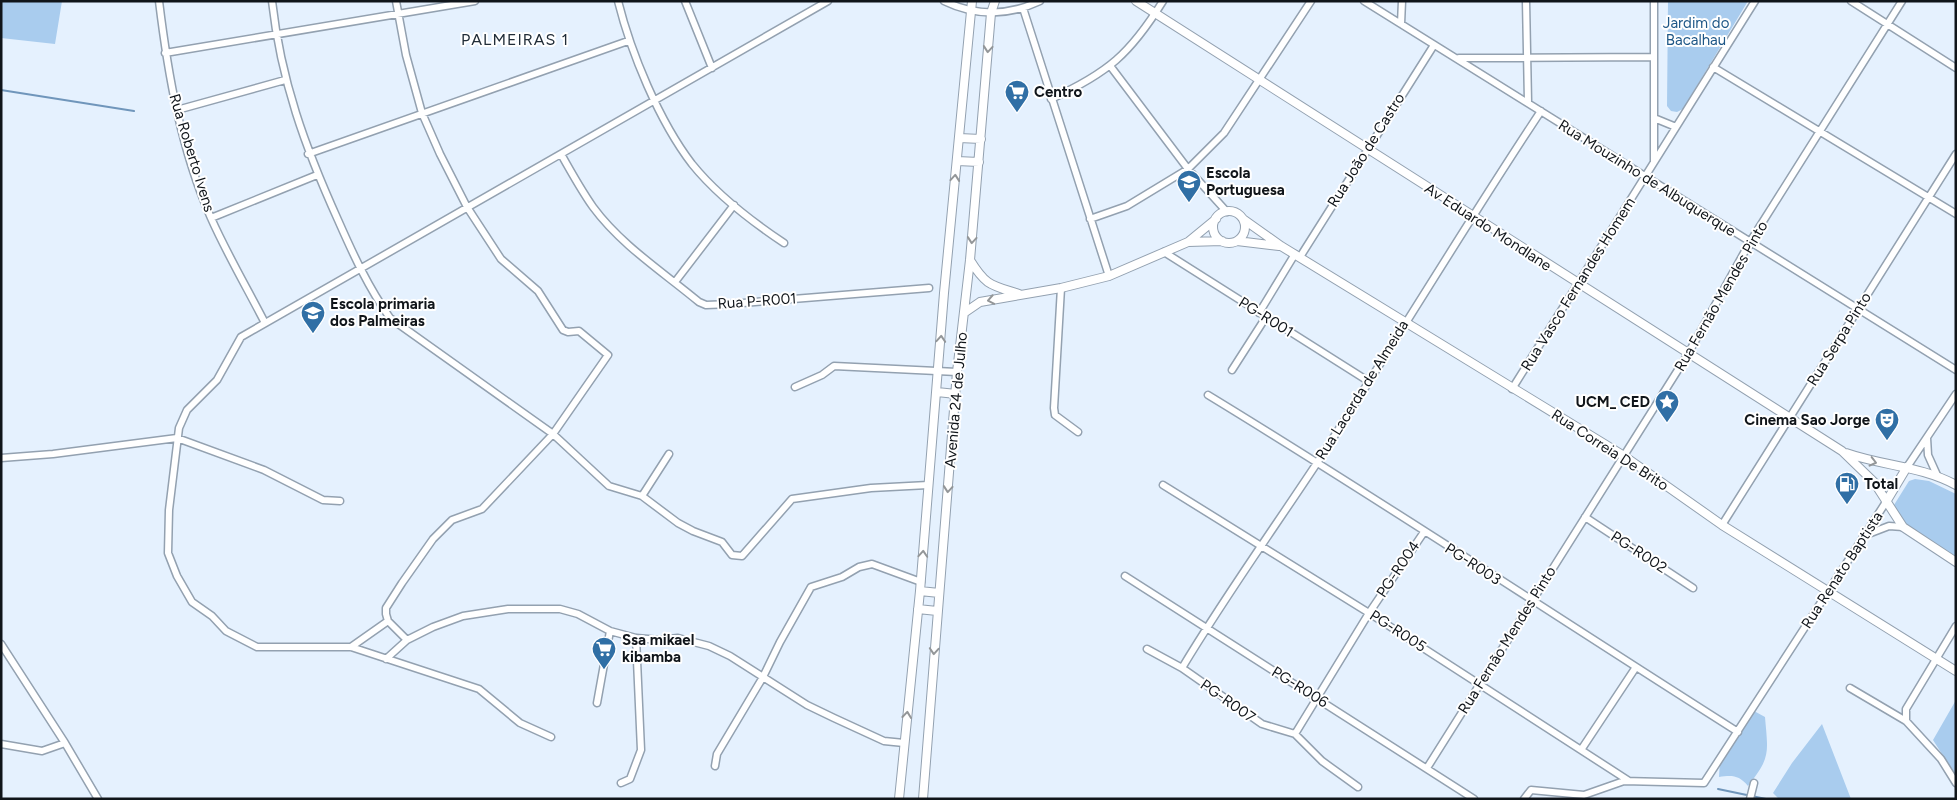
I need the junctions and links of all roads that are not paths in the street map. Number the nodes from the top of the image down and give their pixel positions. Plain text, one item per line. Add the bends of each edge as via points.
1 (159, 1) edge
2 (272, 1) edge
3 (396, 1) edge
4 (475, 1) edge
5 (618, 1) edge
6 (685, 1) edge
7 (828, 1) edge
8 (944, 1) edge
9 (972, 1) edge
10 (995, 1) edge
11 (1040, 1) edge
12 (1136, 1) edge
13 (1163, 1) edge
14 (1311, 1) edge
15 (1364, 1) edge
16 (1402, 1) edge
17 (1526, 1) edge
18 (1654, 1) edge
19 (1755, 1) edge
20 (1851, 1) edge
21 (1902, 1) edge
22 (816, 4) edge
23 (1023, 8) junction
24 (973, 11) junction
25 (991, 13) junction
26 (398, 14) junction
27 (1155, 14) junction
28 (1401, 24) junction
29 (1888, 24) junction
30 (276, 33) junction
31 (628, 41) junction
32 (1434, 45) junction
33 (165, 53) junction
34 (1528, 57) junction
35 (1654, 57) junction
36 (1458, 58) junction
37 (1111, 67) junction
38 (1714, 67) junction
39 (712, 68) junction
40 (1956, 68) edge
41 (285, 80) junction
42 (1261, 80) junction
43 (1052, 99) junction
44 (656, 100) junction
45 (1528, 102) junction
46 (177, 110) junction
47 (1540, 111) junction
48 (422, 113) junction
49 (1654, 118) junction
50 (1676, 127) junction
51 (1820, 132) junction
52 (960, 138) junction
53 (981, 139) junction
54 (1366, 149) junction
55 (308, 154) junction
56 (561, 154) junction
57 (1956, 154) edge
58 (957, 161) junction
59 (979, 162) junction
60 (1654, 163) junction
61 (1188, 169) junction
62 (317, 175) junction
63 (1645, 178) junction
64 (1928, 196) junction
65 (734, 205) junction
66 (467, 206) junction
67 (1227, 212) junction
68 (1956, 214) edge
69 (1472, 215) junction
70 (211, 218) junction
71 (1090, 219) junction
72 (1216, 219) junction
73 (1243, 219) junction
74 (1222, 241) junction
75 (1237, 241) junction
76 (1188, 242) junction
77 (1750, 242) junction
78 (784, 243) dead end
79 (1281, 246) junction
80 (1164, 252) junction
81 (1297, 255) junction
82 (970, 260) junction
83 (360, 268) junction
84 (1110, 276) junction
85 (675, 282) junction
86 (1578, 284) junction
87 (929, 288) dead end
88 (1061, 288) junction
89 (1021, 294) junction
90 (1858, 310) junction
91 (964, 313) junction
92 (1259, 313) junction
93 (1266, 317) junction
94 (1405, 322) junction
95 (265, 323) junction
96 (1688, 354) junction
97 (1232, 370) dead end
98 (1956, 370) edge
99 (939, 372) junction
100 (957, 372) junction
101 (1368, 381) junction
102 (795, 387) dead end
103 (1512, 389) junction
104 (937, 392) junction
105 (956, 394) junction
106 (1956, 394) edge
107 (1208, 395) dead end
108 (1789, 418) junction
109 (1078, 432) dead end
110 (554, 434) junction
111 (1927, 437) junction
112 (177, 438) junction
113 (1842, 451) junction
114 (669, 454) dead end
115 (1624, 456) junction
116 (1, 458) edge
117 (1318, 462) junction
118 (1906, 467) junction
119 (1937, 475) junction
120 (928, 485) junction
121 (1163, 485) dead end
122 (1956, 485) edge
123 (642, 496) junction
124 (340, 501) dead end
125 (1886, 502) junction
126 (1585, 517) junction
127 (1722, 525) junction
128 (1904, 527) junction
129 (1424, 532) junction
130 (1862, 537) junction
131 (1261, 546) junction
132 (1955, 562) edge
133 (1124, 576) dead end
134 (921, 582) junction
135 (1693, 588) dead end
136 (1829, 591) junction
137 (920, 592) junction
138 (939, 593) junction
139 (1531, 601) junction
140 (918, 609) junction
141 (937, 611) junction
142 (1369, 612) junction
143 (388, 621) junction
144 (1956, 626) edge
145 (1205, 629) junction
146 (610, 631) junction
147 (636, 638) junction
148 (407, 640) junction
149 (1, 644) edge
150 (351, 647) junction
151 (1146, 649) dead end
152 (1935, 658) junction
153 (386, 659) junction
154 (1636, 667) junction
155 (1182, 668) junction
156 (1956, 671) edge
157 (763, 677) junction
158 (1479, 683) junction
159 (1850, 688) dead end
160 (1318, 698) junction
161 (597, 703) dead end
162 (1906, 721) junction
163 (1738, 732) junction
164 (1295, 734) junction
165 (550, 737) dead end
166 (66, 743) junction
167 (904, 743) junction
168 (1, 744) edge
169 (1581, 750) junction
170 (716, 766) dead end
171 (1427, 768) junction
172 (1629, 781) junction
173 (621, 783) dead end
174 (1754, 783) dead end
175 (1956, 783) edge
176 (1358, 787) dead end
177 (98, 799) edge
178 (899, 799) edge
179 (923, 799) edge
180 (1474, 799) edge
181 (1524, 799) edge
182 (1750, 799) edge

1 - 33 street, Rua Roberto Ivens
2 - 30 street
3 - 26 street
4 - 26 street
5 - 31 street
6 - 39 street
7 - 22 street
8 - 24 street
9 - 24 street, Avenida 24 de Julho
10 - 25 street, Avenida 24 de Julho
11 - 23 street
12 - 27 street, Av Eduardo Mondlane
13 - 27 street
14 - 42 street
15 - 28 street, Rua Mouzinho de Albuquerque
16 - 28 street
17 - 34 street
18 - 35 street
19 - 38 street, Rua Vasco Fernandes Homem
20 - 29 street
21 - 29 street, Rua Fernão Mendes Pinto
22 - 39 street
23 - 25 street
23 - 43 street
24 - 25 street
24 - 52 street, Avenida 24 de Julho
25 -> 53 street, Avenida 24 de Julho
26 - 30 street
26 - 48 street
27 - 37 street via 1133,45
27 - 42 street, Av Eduardo Mondlane
28 - 32 street, Rua Mouzinho de Albuquerque
29 - 40 street
29 - 51 street, Rua Fernão Mendes Pinto
30 - 33 street
30 - 41 street
31 - 44 street
31 - 48 street
32 - 36 street, Rua Mouzinho de Albuquerque
32 - 54 street, Rua João de Castro
33 - 46 street, Rua Roberto Ivens
34 - 35 street
34 - 36 street
34 - 45 street
35 - 49 street
36 - 45 street, Rua Mouzinho de Albuquerque
37 - 43 street
37 - 61 street
38 - 50 street, Rua Vasco Fernandes Homem
38 - 51 street
39 - 44 street
41 - 46 street
41 - 55 street
42 - 54 street, Av Eduardo Mondlane
42 - 61 street via 1224,133
43 - 71 street
44 - 56 street
44 - 65 street via 684,153 713,187
45 - 47 street, Rua Mouzinho de Albuquerque
46 - 70 street, Rua Roberto Ivens
47 - 63 street, Rua Mouzinho de Albuquerque
47 - 69 street, Rua Lacerda de Almeida
48 - 55 street
48 - 66 street
49 - 50 street
49 - 60 street
50 - 60 street, Rua Vasco Fernandes Homem
51 - 64 street
51 - 77 street, Rua Fernão Mendes Pinto
52 - 53 street
52 - 58 street, Avenida 24 de Julho
53 - 59 street, Avenida 24 de Julho
54 - 69 street, Av Eduardo Mondlane
54 - 81 street, Rua João de Castro
55 - 62 street
56 - 66 street
56 - 85 street, Rua P-R001 via 593,207 609,226
57 - 64 street, Rua Serpa Pinto
58 - 59 street
99 -> 58 street, Avenida 24 de Julho
59 -> 82 street, Avenida 24 de Julho
60 - 63 street, Rua Vasco Fernandes Homem
61 - 67 street
61 - 71 street via 1127,206
62 - 70 street
62 - 83 street
63 - 77 street, Rua Mouzinho de Albuquerque
63 - 86 street, Rua Vasco Fernandes Homem
64 - 68 street
64 - 90 street, Rua Serpa Pinto
65 - 78 street
65 - 85 street
66 - 83 street
66 - 110 street via 501,259 538,291 563,330 579,331 607,352 606,359
67 - 72 street
67 - 73 street via 1236,213
69 - 86 street, Av Eduardo Mondlane
69 - 94 street, Rua Lacerda de Almeida
70 - 95 street, Rua Roberto Ivens
71 - 84 street
72 - 74 street via 1213,229
72 - 76 street
73 - 75 street via 1246,229
73 - 79 street, Rua Correia De Brito
74 - 75 street
74 - 76 street
75 - 79 street
76 - 80 street
77 - 90 street, Rua Mouzinho de Albuquerque
77 - 96 street, Rua Fernão Mendes Pinto
79 - 81 street, Rua Correia De Brito
80 - 84 street
80 - 92 street, PG-R001
81 - 92 street, Rua João de Castro
81 - 94 street, Rua Correia De Brito
82 - 89 street via 990,285
82 - 91 street, Avenida 24 de Julho
83 - 95 street
83 - 110 street via 390,318
84 - 88 street
85 - 87 street, Rua P-R001 via 706,305
86 - 96 street, Av Eduardo Mondlane
86 - 103 street, Rua Vasco Fernandes Homem
88 - 89 street
88 - 109 street via 1055,415
89 -> 91 street via 980,302
90 - 98 street, Rua Mouzinho de Albuquerque
90 - 108 street, Rua Serpa Pinto
91 - 100 street, Avenida 24 de Julho
92 - 93 street, PG-R001
93 - 97 street
93 - 101 street, PG-R001
94 - 101 street, Rua Lacerda de Almeida
94 - 103 street, Rua Correia De Brito
95 - 112 street via 242,337 217,380 182,417
96 - 108 street, Av Eduardo Mondlane
96 - 115 street, Rua Fernão Mendes Pinto
99 - 100 street
99 - 102 street via 834,366
99 - 104 street, Avenida 24 de Julho
100 - 105 street, Avenida 24 de Julho
101 - 117 street, Rua Lacerda de Almeida
103 - 115 street, Rua Correia De Brito
104 - 105 street
104 - 120 street, Avenida 24 de Julho
105 -> 138 street, Avenida 24 de Julho
106 - 111 street, Rua Renato Baptista
107 - 117 street, PG-R003
108 - 113 street, Av Eduardo Mondlane
108 - 127 street, Rua Serpa Pinto
110 - 123 street via 609,486
110 - 143 street via 482,509 452,520 433,539 386,608
111 - 118 street, Rua Renato Baptista
111 - 119 street via 1928,455
112 - 116 street
112 - 124 street via 264,470 323,500
112 - 150 street via 168,553 176,576 192,602 226,631 256,647
113 -> 118 street via 1870,461
113 - 125 street via 1874,482
114 - 123 street
115 - 126 street, Rua Fernão Mendes Pinto
115 - 127 street, Rua Correia De Brito
117 - 129 street, PG-R003
117 - 131 street, Rua Lacerda de Almeida
118 - 119 street
118 - 125 street, Rua Renato Baptista
119 - 122 street
120 - 123 street via 871,488 792,499 742,556 732,554 722,542 693,531
134 -> 120 street, Avenida 24 de Julho
121 - 131 street, PG-R005
125 - 128 street
125 - 130 street, Rua Renato Baptista
126 - 135 street, PG-R002
126 - 139 street, Rua Fernão Mendes Pinto
127 - 136 street, Rua Correia De Brito
128 - 130 street via 1889,526
128 - 132 street
129 - 139 street, PG-R003
129 - 142 street, PG-R004
130 - 136 street, Rua Renato Baptista
131 - 142 street, PG-R005
131 - 145 street, Rua Lacerda de Almeida
133 - 145 street, PG-R006
134 - 137 street, Avenida 24 de Julho
134 - 157 street via 865,564 842,577 811,587
136 - 152 street, Rua Correia De Brito
136 - 163 street, Rua Renato Baptista
137 - 138 street
137 - 140 street, Avenida 24 de Julho
138 - 141 street, Avenida 24 de Julho
139 - 154 street, PG-R003
139 - 158 street, Rua Fernão Mendes Pinto
140 - 141 street
167 -> 140 street, Avenida 24 de Julho
141 -> 179 street, Avenida 24 de Julho
142 - 158 street, PG-R005
142 - 160 street, PG-R004
143 - 148 street
143 - 150 street
144 - 152 street
145 - 155 street, Rua Lacerda de Almeida
145 - 160 street, PG-R006
146 - 147 street
146 - 148 street via 578,614 560,609 508,609 463,616
146 - 161 street
147 - 157 street via 694,641 730,656
147 - 173 street via 641,750 630,778
148 - 153 street
149 - 166 street
150 - 153 street
151 - 155 street, PG-R007
152 - 156 street, Rua Correia De Brito
152 - 162 street via 1906,708
153 - 165 street via 480,689 520,723
154 - 163 street, PG-R003
154 - 169 street
155 - 164 street, PG-R007 via 1262,724
157 - 167 street via 806,705 884,741
157 - 170 street via 717,754
158 - 169 street, PG-R005
158 - 171 street, Rua Fernão Mendes Pinto
159 - 162 street
160 - 164 street, PG-R004
160 - 171 street, PG-R006
162 - 175 street via 1941,759
163 - 172 street, Rua Renato Baptista via 1704,783
164 - 176 street, PG-R007 via 1322,761
166 - 168 street via 42,751
166 - 177 street
167 - 178 street, Avenida 24 de Julho
169 - 172 street, PG-R005
171 - 180 street, PG-R006
172 - 181 street via 1584,794 1531,790
174 - 182 street

